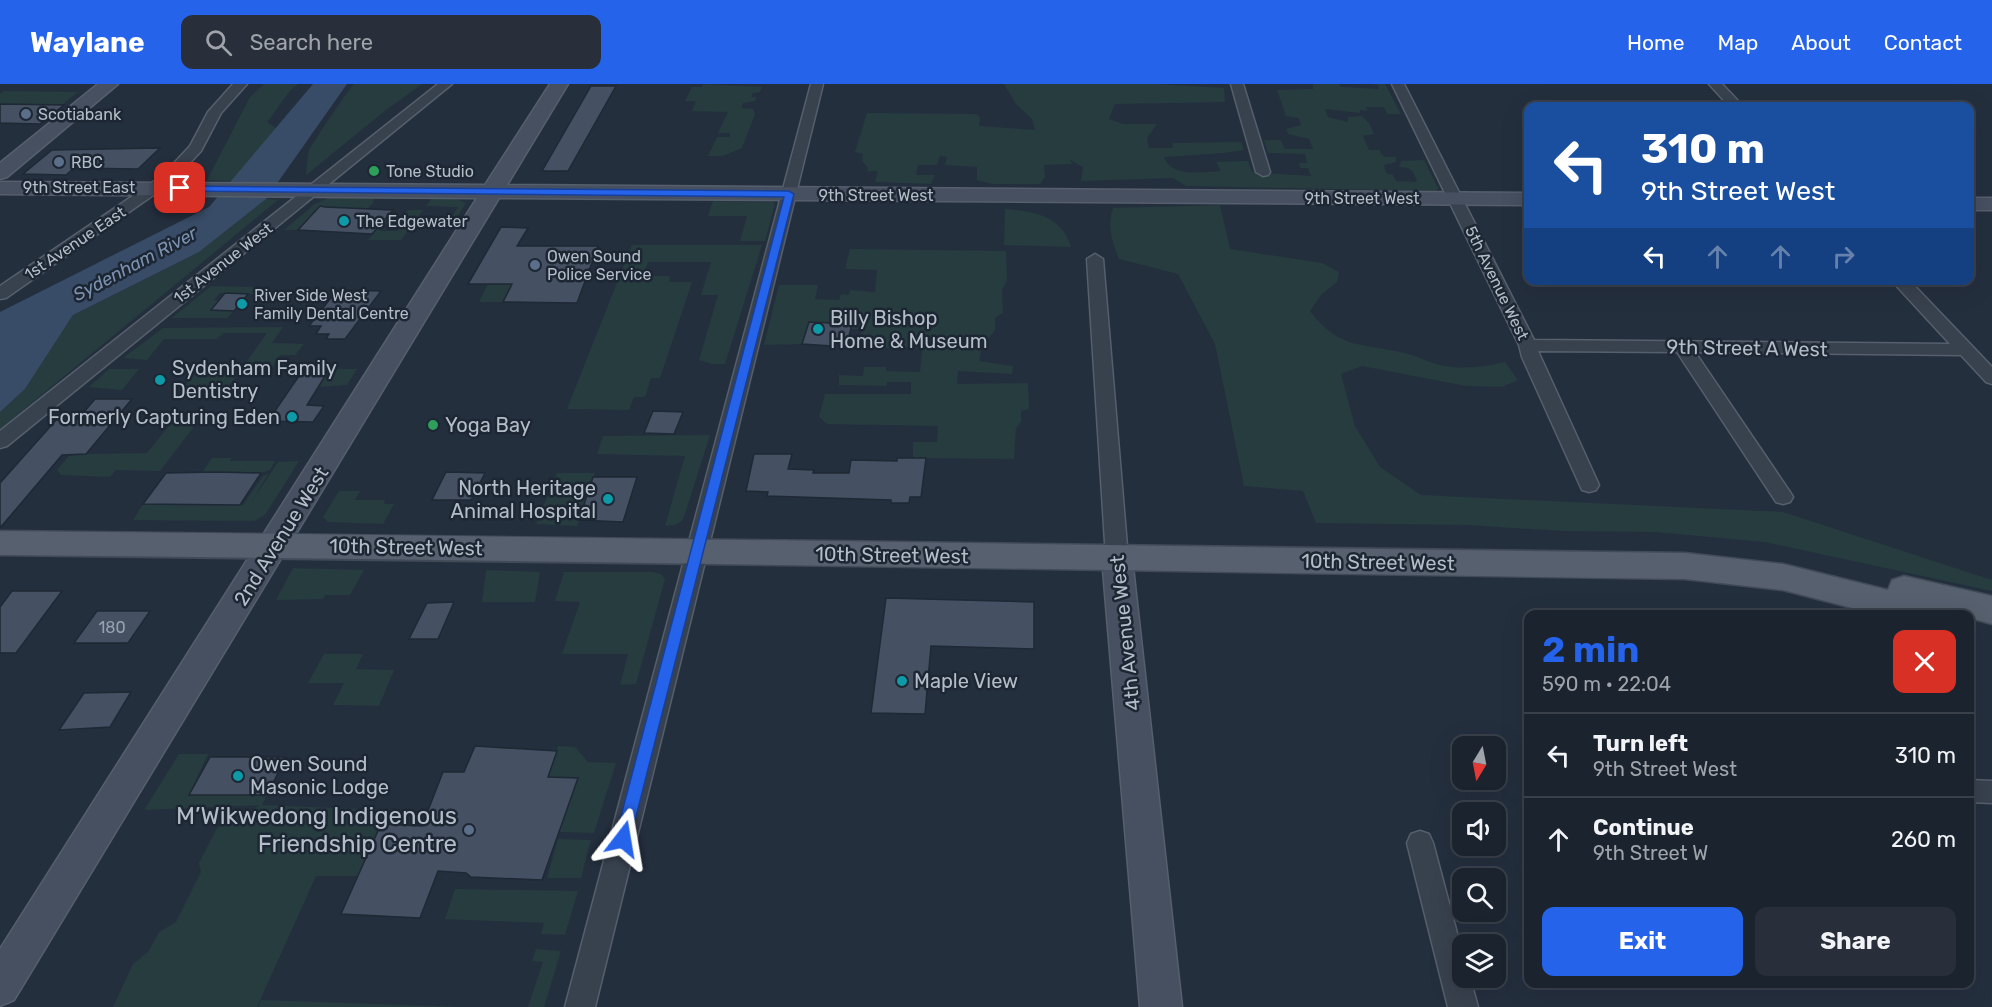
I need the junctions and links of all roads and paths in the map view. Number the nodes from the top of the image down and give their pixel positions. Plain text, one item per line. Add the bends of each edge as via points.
1 (109, 84) edge
2 (241, 84) edge
3 (446, 84) edge
4 (559, 84) edge
5 (817, 84) edge
6 (1237, 84) edge
7 (1398, 84) edge
8 (1715, 84) edge
9 (1732, 102) edge
10 (1263, 172) dead end
11 (0, 173) edge
12 (158, 187) junction
13 (0, 188) edge
14 (223, 189) joint
15 (316, 190) junction
16 (494, 191) junction
17 (789, 194) junction
18 (1456, 198) junction
19 (1524, 199) edge
20 (1974, 204) edge
21 (1992, 204) edge
22 (1095, 259) dead end
23 (1904, 285) edge
24 (0, 294) edge
25 (1528, 345) junction
26 (1683, 348) junction
27 (1966, 350) junction
28 (1992, 378) edge
29 (0, 441) edge
30 (1588, 485) dead end
31 (1783, 496) dead end
32 (0, 543) edge
33 (274, 546) junction
34 (695, 553) junction
35 (1117, 558) junction
36 (1783, 577) junction
37 (1912, 610) edge
38 (1992, 610) edge
39 (1974, 627) edge
40 (1992, 633) edge
41 (1974, 791) edge
42 (1992, 792) edge
43 (1420, 843) dead end
44 (0, 986) edge
45 (580, 1007) edge
46 (1161, 1007) edge
47 (1463, 1007) edge

1 - 11 street
2 - 12 street, 1st Avenue East via 215,112 196,148
3 - 15 street, 1st Avenue West
4 - 16 street, 2nd Avenue West
5 - 17 street
6 - 10 street
7 - 18 street, 5th Avenue West
8 - 9 street
12 - 13 street, 9th Street East
12 - 14 street, 9th Street East
12 - 24 street, 1st Avenue East
14 - 15 street, 9th Street West
15 - 16 street, 9th Street West
15 - 29 street, 1st Avenue West
16 - 17 street, 9th Street West
16 - 33 street, 2nd Avenue West
17 - 18 street, 9th Street West
17 - 34 street
18 - 19 street, 9th Street West
18 - 25 street, 5th Avenue West
20 - 21 street
22 - 35 street, 4th Avenue West
23 - 27 street
25 - 26 street, 9th Street A West
25 - 30 street, 5th Avenue West
26 - 27 street, 9th Street A West
26 - 31 street
27 - 28 street
32 - 33 main road, 10th Street West
33 - 34 main road, 10th Street West
33 - 44 street, 2nd Avenue West
34 - 35 main road, 10th Street West
34 - 45 street
35 - 36 main road, 10th Street West via 1685,566
35 - 46 street, 4th Avenue West
36 - 37 main road, 10th Street West
36 - 38 main road, 10th Street West via 1832,576
39 - 40 main road
41 - 42 street
43 - 47 street

